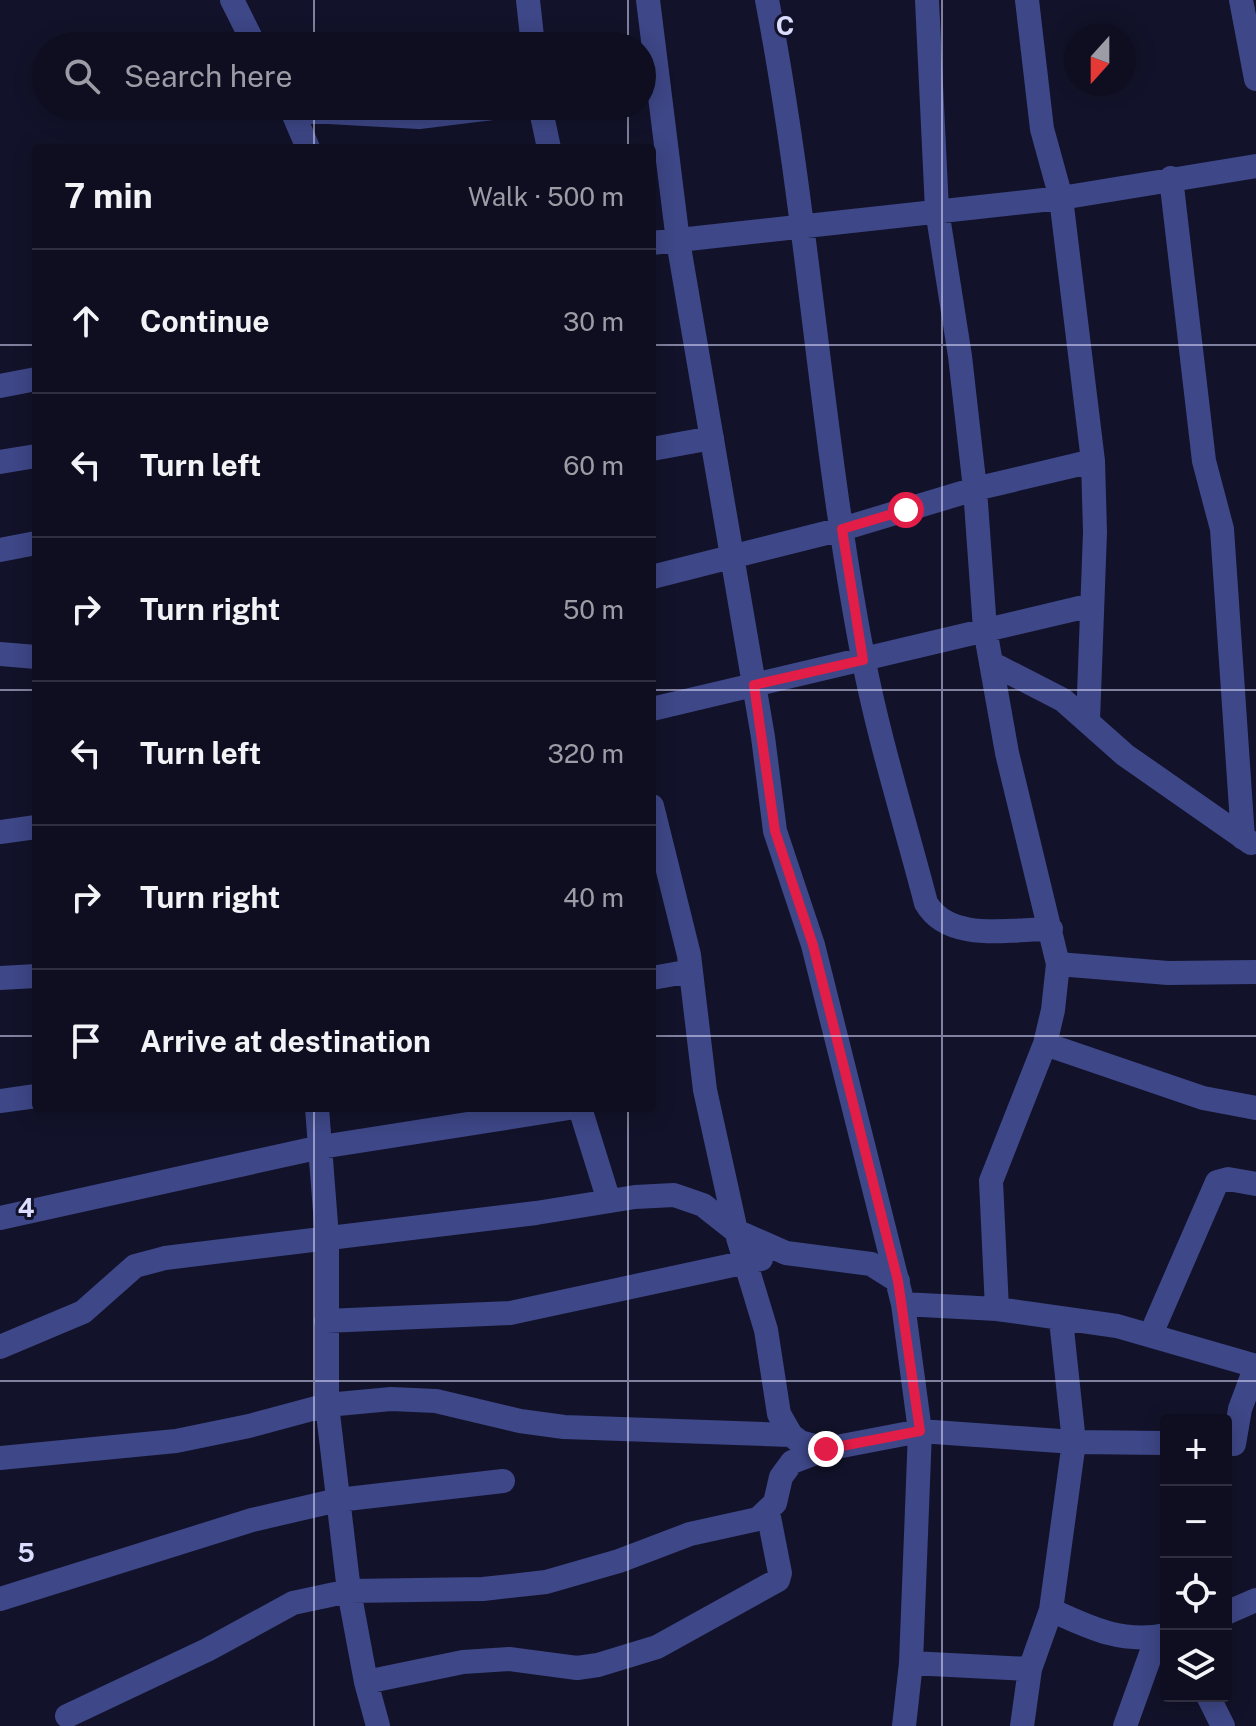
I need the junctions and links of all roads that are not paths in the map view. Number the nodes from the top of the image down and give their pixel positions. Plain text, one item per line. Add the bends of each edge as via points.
1 (232, 0) edge
2 (528, 0) edge
3 (648, 0) edge
4 (767, 0) edge
5 (927, 0) edge
6 (1027, 0) edge
7 (1241, 0) edge
8 (248, 32) edge
9 (531, 32) edge
10 (649, 32) edge
11 (1256, 79) edge
12 (656, 114) edge
13 (296, 120) edge
14 (543, 120) edge
15 (306, 144) edge
16 (548, 144) edge
17 (1256, 166) edge
18 (1171, 178) junction
19 (1061, 198) junction
20 (937, 210) junction
21 (801, 227) junction
22 (678, 241) junction
23 (656, 243) edge
24 (32, 380) edge
25 (0, 386) edge
26 (712, 438) junction
27 (656, 448) edge
28 (32, 457) edge
29 (1093, 461) junction
30 (0, 462) edge
31 (975, 489) junction
32 (842, 529) junction
33 (32, 544) edge
34 (0, 550) edge
35 (731, 555) junction
36 (656, 576) edge
37 (1092, 605) junction
38 (985, 629) junction
39 (0, 654) edge
40 (32, 657) edge
41 (863, 660) junction
42 (991, 663) junction
43 (754, 685) junction
44 (656, 708) edge
45 (1088, 721) junction
46 (656, 823) edge
47 (32, 828) edge
48 (0, 832) edge
49 (1249, 842) edge
50 (1051, 929) junction
51 (1058, 964) junction
52 (691, 971) junction
53 (1256, 972) edge
54 (32, 976) edge
55 (656, 977) edge
56 (0, 978) edge
57 (1045, 1044) junction
58 (32, 1097) edge
59 (0, 1101) edge
60 (1256, 1108) edge
61 (317, 1112) edge
62 (544, 1112) edge
63 (581, 1112) edge
64 (321, 1147) junction
65 (1256, 1184) edge
66 (609, 1201) junction
67 (0, 1218) edge
68 (736, 1231) junction
69 (327, 1237) junction
70 (786, 1253) junction
71 (747, 1262) junction
72 (901, 1292) junction
73 (997, 1309) junction
74 (1061, 1320) junction
75 (326, 1321) junction
76 (1151, 1334) junction
77 (0, 1347) edge
78 (1256, 1366) edge
79 (327, 1405) junction
80 (920, 1431) junction
81 (791, 1435) junction
82 (1074, 1442) junction
83 (1160, 1443) edge
84 (1239, 1444) edge
85 (826, 1449) junction
86 (0, 1458) edge
87 (503, 1481) dead end
88 (338, 1500) junction
89 (768, 1512) junction
90 (349, 1591) junction
91 (0, 1599) edge
92 (1256, 1600) edge
93 (1051, 1610) junction
94 (1232, 1610) edge
95 (1160, 1636) edge
96 (1160, 1641) edge
97 (911, 1663) junction
98 (1030, 1669) junction
99 (366, 1682) junction
100 (1211, 1702) edge
101 (67, 1716) dead end
102 (378, 1726) edge
103 (904, 1726) edge
104 (1022, 1726) edge
105 (1125, 1726) edge
106 (1223, 1726) edge

1 - 8 street
2 - 9 street
3 - 10 street
4 - 21 street via 790,118
5 - 20 street
6 - 19 street via 1042,129
7 - 11 street
12 - 22 street
13 - 15 street
14 - 16 street
17 - 18 street
18 - 19 street
18 - 49 street via 1204,461 1222,529
19 - 20 street
19 - 29 street
20 - 21 street
20 - 31 street
21 - 22 street
21 - 32 street
22 - 23 street
22 - 26 street
24 - 25 street
26 - 27 street
26 - 35 street
28 - 30 street
29 - 31 street
29 - 37 street
31 - 32 street
31 - 38 street
32 - 35 street
32 - 41 street
33 - 34 street
35 - 36 street
35 - 43 street
37 - 38 street
37 - 45 street
38 - 41 street
38 - 42 street
39 - 40 street
41 - 43 street
41 - 50 street via 933,915 961,928
42 - 45 street via 1042,688
42 - 50 street via 1007,753
43 - 44 street
43 - 72 street via 775,831 813,945
45 - 49 street via 1135,763
46 - 52 street
47 - 48 street
50 - 51 street
51 - 53 street via 1168,973
51 - 57 street
52 - 55 street
52 - 68 street via 705,1090
54 - 56 street
57 - 60 street via 1203,1098
57 - 73 street via 991,1181
58 - 59 street
61 - 64 street
62 - 64 street
63 - 66 street
64 - 67 street
64 - 69 street
65 - 76 street via 1217,1182
66 - 68 street via 674,1195 703,1205
66 - 69 street
68 - 70 street
68 - 71 street
69 - 75 street
69 - 77 street via 135,1266 83,1312
70 - 71 street
70 - 72 street via 871,1264
71 - 75 street via 510,1313
71 - 81 street via 766,1330 779,1414
72 - 73 street
72 - 80 street
73 - 74 street
74 - 76 street
74 - 82 street
75 - 79 street
76 - 78 street
78 - 84 street via 1240,1409
79 - 81 street via 436,1401 564,1427
79 - 86 street via 176,1441
79 - 88 street
80 - 82 street
80 - 85 street
80 - 97 street
81 - 85 street
82 - 83 street
82 - 93 street
85 - 89 street via 786,1468
87 - 88 street
88 - 90 street
88 - 91 street via 252,1520
89 - 90 street via 546,1582 483,1589
89 - 99 street via 778,1580 657,1647 587,1666 463,1662
90 - 99 street
90 - 101 street via 293,1603
92 - 94 street
93 - 95 street via 1100,1633 1132,1639
93 - 98 street
96 - 105 street
97 - 98 street
97 - 103 street
98 - 104 street
99 - 102 street
100 - 106 street

